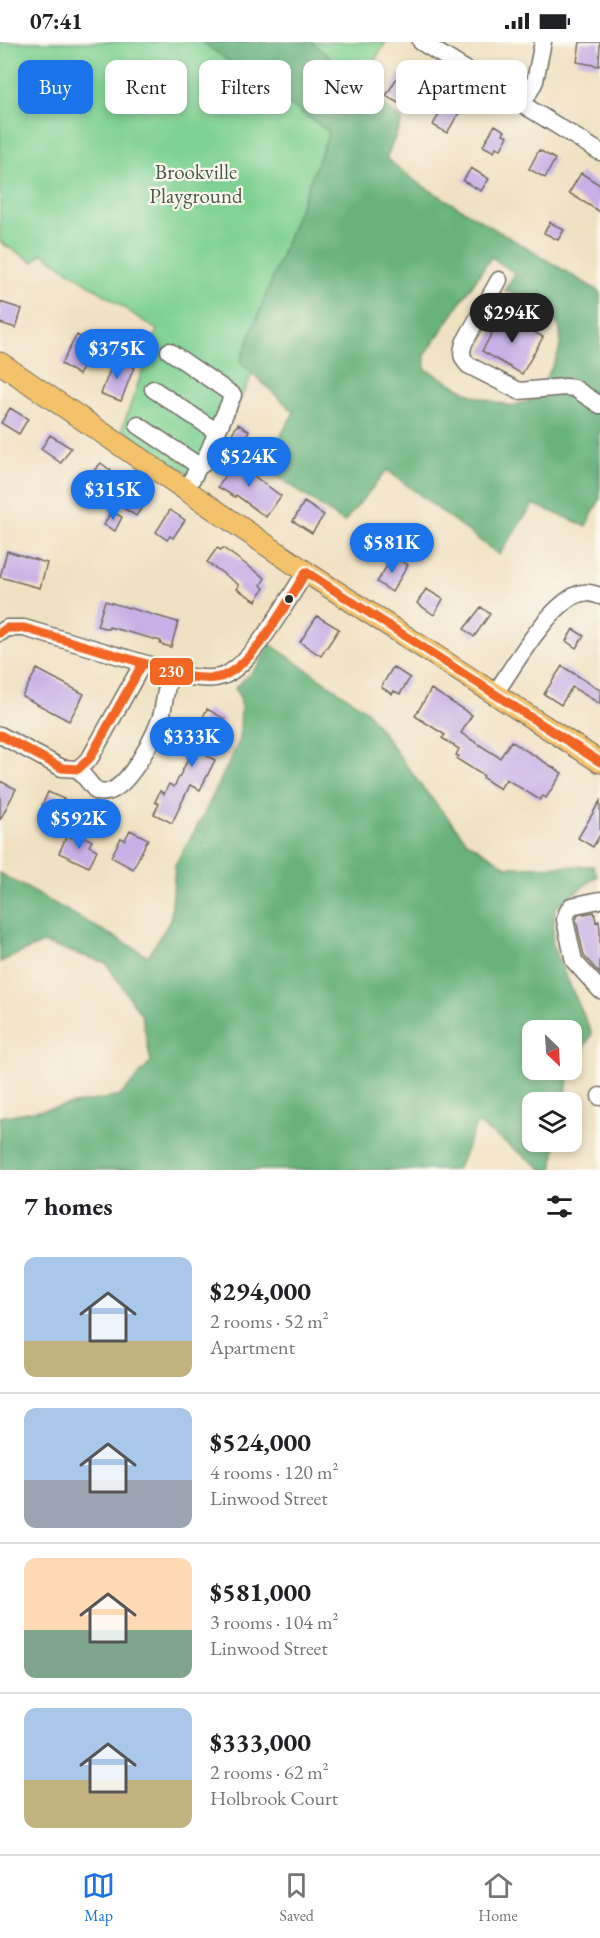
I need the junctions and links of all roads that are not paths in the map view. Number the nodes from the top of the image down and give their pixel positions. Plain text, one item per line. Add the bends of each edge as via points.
1 (421, 42) edge
2 (543, 42) edge
3 (451, 60) edge
4 (527, 96) edge
5 (527, 106) edge
6 (600, 152) edge
7 (499, 280) dead end
8 (169, 351) dead end
9 (0, 363) edge
10 (153, 389) dead end
11 (600, 405) edge
12 (138, 425) dead end
13 (217, 432) junction
14 (199, 466) junction
15 (186, 490) junction
16 (306, 572) junction
17 (600, 597) edge
18 (2, 626) edge
19 (143, 663) junction
20 (171, 671) junction
21 (494, 695) junction
22 (0, 735) edge
23 (600, 762) edge
24 (78, 769) junction
25 (600, 900) edge
26 (600, 990) edge

1 - 3 street
2 - 4 street via 535,81
5 - 6 street
7 - 11 street via 464,343 462,359 519,391 574,388
8 - 13 street via 233,395
9 - 15 main road
10 - 13 street
12 - 14 street
13 - 14 street
14 - 15 street
15 - 16 main road
16 - 20 street via 242,664 210,679
16 - 21 main road
17 - 21 street via 581,594 565,602 545,621
18 - 19 street via 24,627
19 - 20 street
19 - 24 street via 90,758
20 - 24 street via 154,734 131,774 114,789 97,792
21 - 23 main road
22 - 24 street via 62,768
25 - 26 street via 572,906 565,920 573,961

